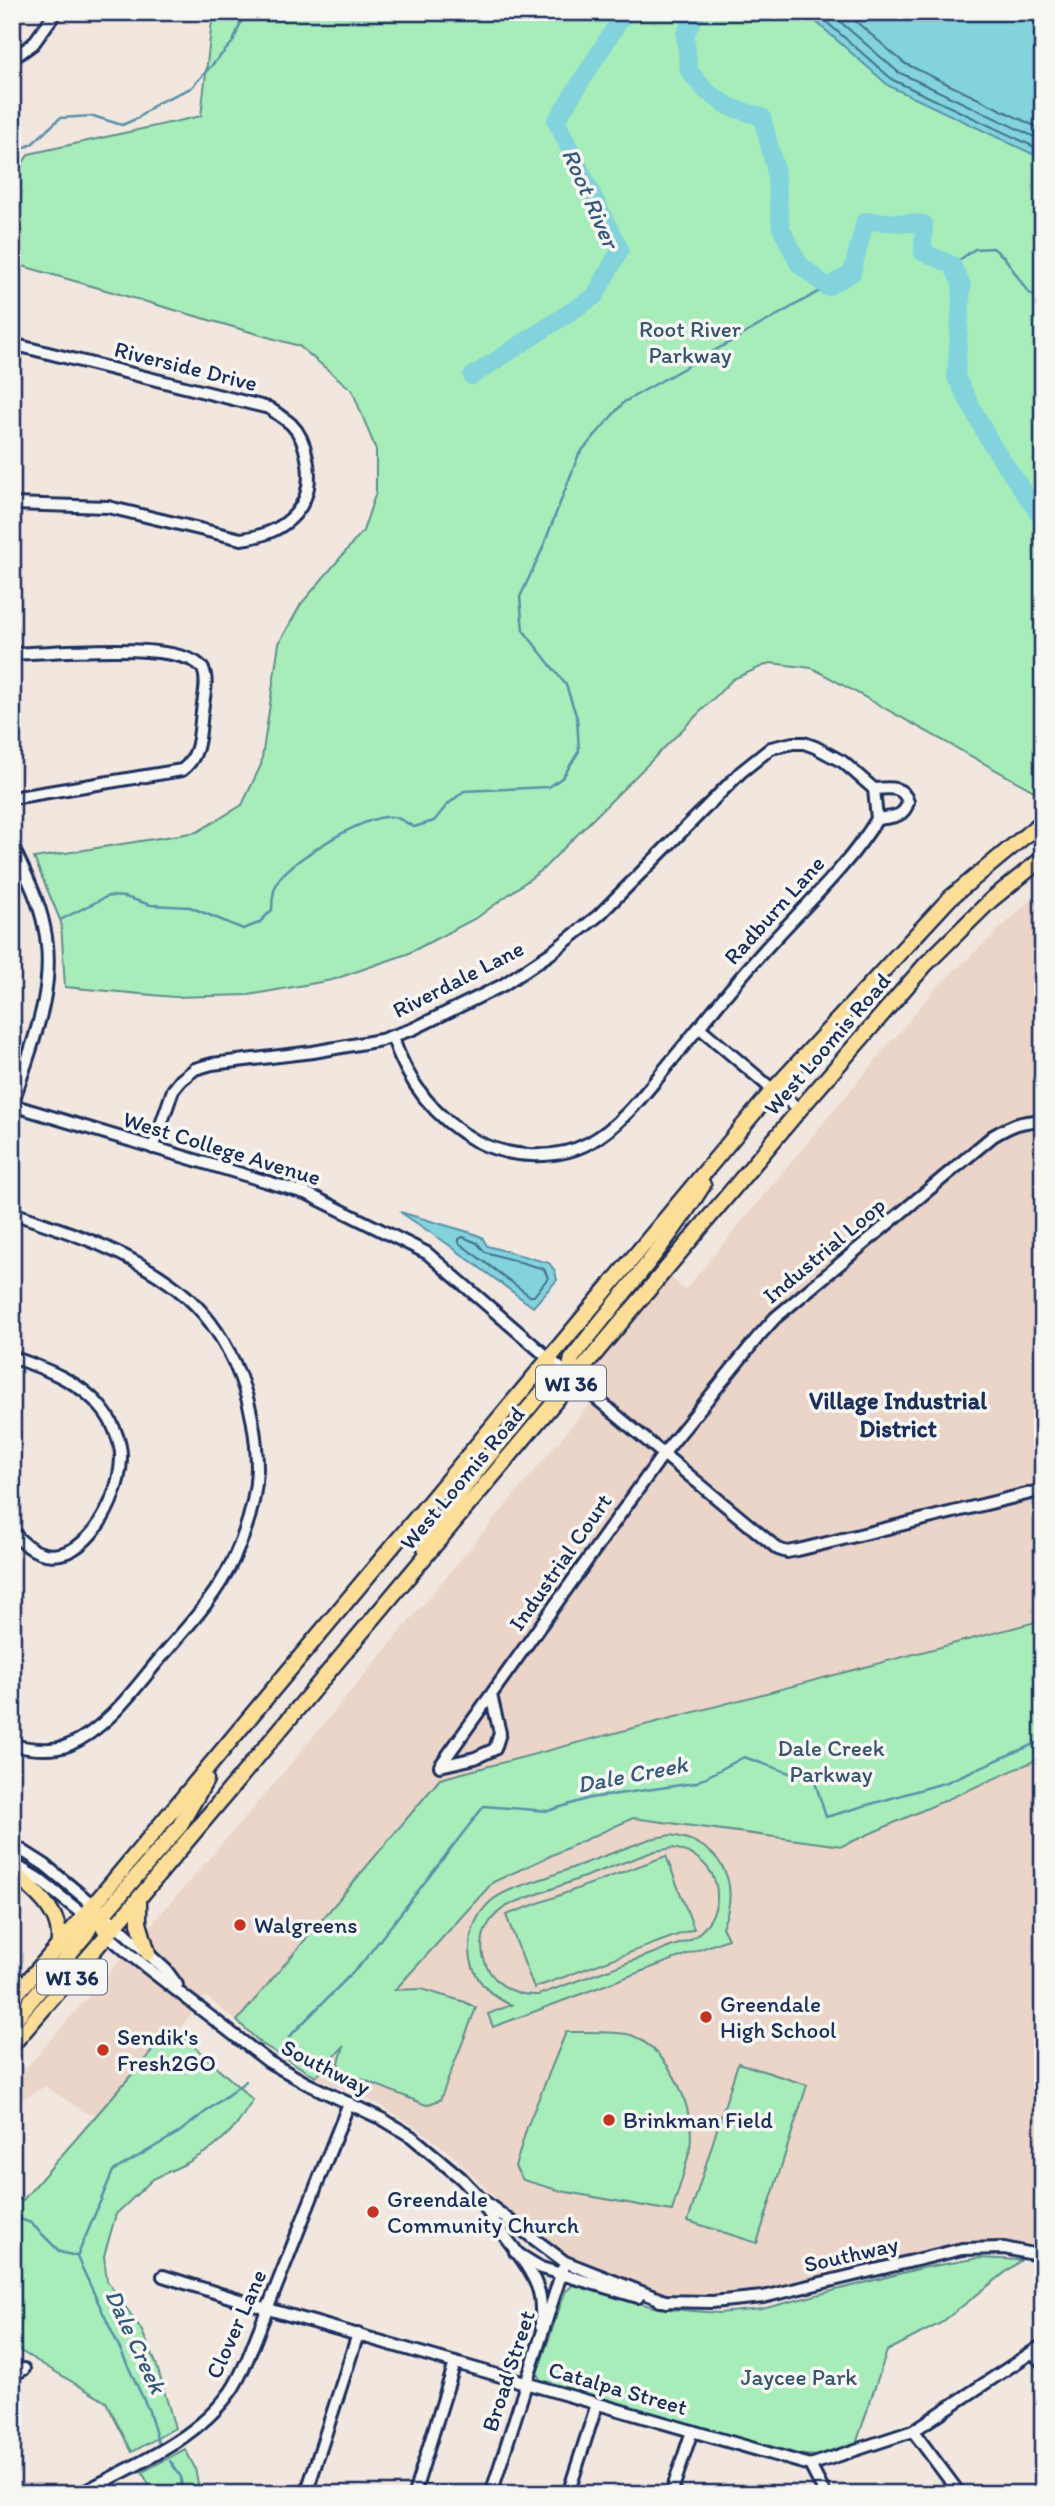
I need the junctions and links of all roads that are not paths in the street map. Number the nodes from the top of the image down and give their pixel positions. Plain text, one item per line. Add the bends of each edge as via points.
1 (56, 12) edge
2 (12, 59) edge
3 (12, 344) edge
4 (12, 504) edge
5 (12, 654) edge
6 (874, 789) junction
7 (12, 798) edge
8 (877, 819) junction
9 (1043, 821) edge
10 (12, 845) edge
11 (1043, 858) edge
12 (700, 1028) junction
13 (392, 1036) junction
14 (773, 1090) junction
15 (12, 1105) edge
16 (800, 1109) junction
17 (1043, 1121) edge
18 (727, 1144) junction
19 (153, 1148) junction
20 (12, 1213) edge
21 (12, 1357) edge
22 (548, 1358) junction
23 (574, 1380) junction
24 (664, 1453) junction
25 (1043, 1490) edge
26 (12, 1531) edge
27 (410, 1576) junction
28 (491, 1695) junction
29 (12, 1745) edge
30 (12, 1844) edge
31 (12, 1863) edge
32 (12, 1872) edge
33 (139, 1898) junction
34 (94, 1914) junction
35 (112, 1929) junction
36 (57, 1947) junction
37 (148, 1953) junction
38 (185, 1995) junction
39 (12, 1999) edge
40 (12, 2023) edge
41 (12, 2045) edge
42 (349, 2103) junction
43 (481, 2199) junction
44 (515, 2252) junction
45 (1043, 2256) edge
46 (565, 2262) junction
47 (561, 2274) junction
48 (163, 2276) dead end
49 (667, 2302) junction
50 (268, 2309) junction
51 (358, 2334) junction
52 (540, 2342) junction
53 (1043, 2345) edge
54 (1033, 2353) junction
55 (455, 2363) junction
56 (1043, 2363) edge
57 (24, 2369) dead end
58 (12, 2375) edge
59 (526, 2384) junction
60 (597, 2404) junction
61 (692, 2431) junction
62 (913, 2431) junction
63 (810, 2465) junction
64 (80, 2494) edge
65 (306, 2494) edge
66 (414, 2494) edge
67 (491, 2494) edge
68 (568, 2494) edge
69 (671, 2494) edge
70 (825, 2494) edge
71 (960, 2494) edge

1 - 2 street via 33,44
3 - 4 street, Riverside Drive via 269,408 292,426 305,446 309,491 298,511 281,527 262,537 241,539 108,507
5 - 7 street via 156,650 192,660 202,668 206,680 197,750 193,762 182,770
6 - 8 street
6 - 8 street via 897,789 908,802 898,816
6 - 13 street, Riverdale Lane via 843,762 815,747 793,743 771,748 741,772 623,893 562,945 503,985
8 - 12 street, Radburn Lane via 859,849 753,962
9 - 14 main road, West Loomis Road / WI 36 via 950,898
10 - 15 street via 44,923 49,968 43,1009
11 - 16 main road, West Loomis Road / WI 36 via 991,900 926,964
12 - 13 street, Radburn Lane via 620,1120 590,1142 562,1152 526,1155 484,1144 447,1121 425,1100 400,1061
12 - 14 street
13 - 19 street, Riverdale Lane via 195,1069 173,1090
14 - 16 street
14 - 18 main road, West Loomis Road / WI 36
15 - 19 street, West College Avenue
16 - 23 main road, West Loomis Road / WI 36
17 - 24 street, Industrial Loop via 1015,1123 993,1136 775,1318
18 - 22 main road, West Loomis Road / WI 36
18 - 23 main road via 675,1228 572,1358
19 - 22 street, West College Avenue via 308,1194 428,1253
20 - 29 street via 108,1248 188,1298 230,1354 245,1390 255,1431 257,1471 249,1521 232,1563 206,1604 115,1712 69,1745 37,1750
21 - 26 street via 58,1375 90,1395 115,1430 121,1458 104,1515 84,1543 66,1555 49,1554 34,1551
22 - 23 street, West College Avenue
22 - 27 main road via 551,1382 438,1523
22 - 34 main road, West Loomis Road / WI 36 via 225,1746
23 - 24 street
23 - 27 main road, West Loomis Road / WI 36
24 - 25 street via 778,1549 788,1552
24 - 28 street, Industrial Court
27 - 33 main road, West Loomis Road / WI 36
28 - 28 street, Industrial Court via 456,1743 440,1766 495,1749 500,1733
30 - 34 street via 45,1865
31 - 34 street
32 - 36 main road via 43,1900 56,1920 60,1933
33 - 35 main road, West Loomis Road / WI 36
33 - 37 main road via 139,1923
34 - 35 main road
34 - 36 main road, West Loomis Road / WI 36
34 - 40 main road via 84,1937
35 - 37 street, Southway
35 - 38 street, Southway via 132,1956
35 - 41 main road, West Loomis Road / WI 36
36 - 39 main road, West Loomis Road / WI 36
37 - 38 street, Southway
38 - 42 street, Southway via 269,2062
42 - 43 street, Southway via 412,2137
42 - 50 street, Clover Lane
43 - 44 street, Southway
43 - 46 street, Southway
44 - 47 street, Southway
44 - 52 street, Southway via 539,2291
45 - 49 street, Southway via 1004,2248 962,2249 763,2297
46 - 47 street, Broad Street
46 - 49 street, Southway
47 - 49 street, Southway
47 - 52 street, Broad Street
48 - 50 street, Catalpa Street
50 - 51 street, Catalpa Street
50 - 64 street, Clover Lane via 232,2390 207,2420
51 - 55 street, Catalpa Street
51 - 65 street
52 - 59 street, Broad Street
53 - 54 street
54 - 56 street
54 - 62 street
55 - 59 street, Catalpa Street
55 - 66 street
57 - 58 street
59 - 60 street, Catalpa Street
59 - 67 street, Broad Street
60 - 61 street, Catalpa Street
60 - 68 street
61 - 63 street, Catalpa Street
61 - 69 street
62 - 63 street
62 - 71 street
63 - 70 street

